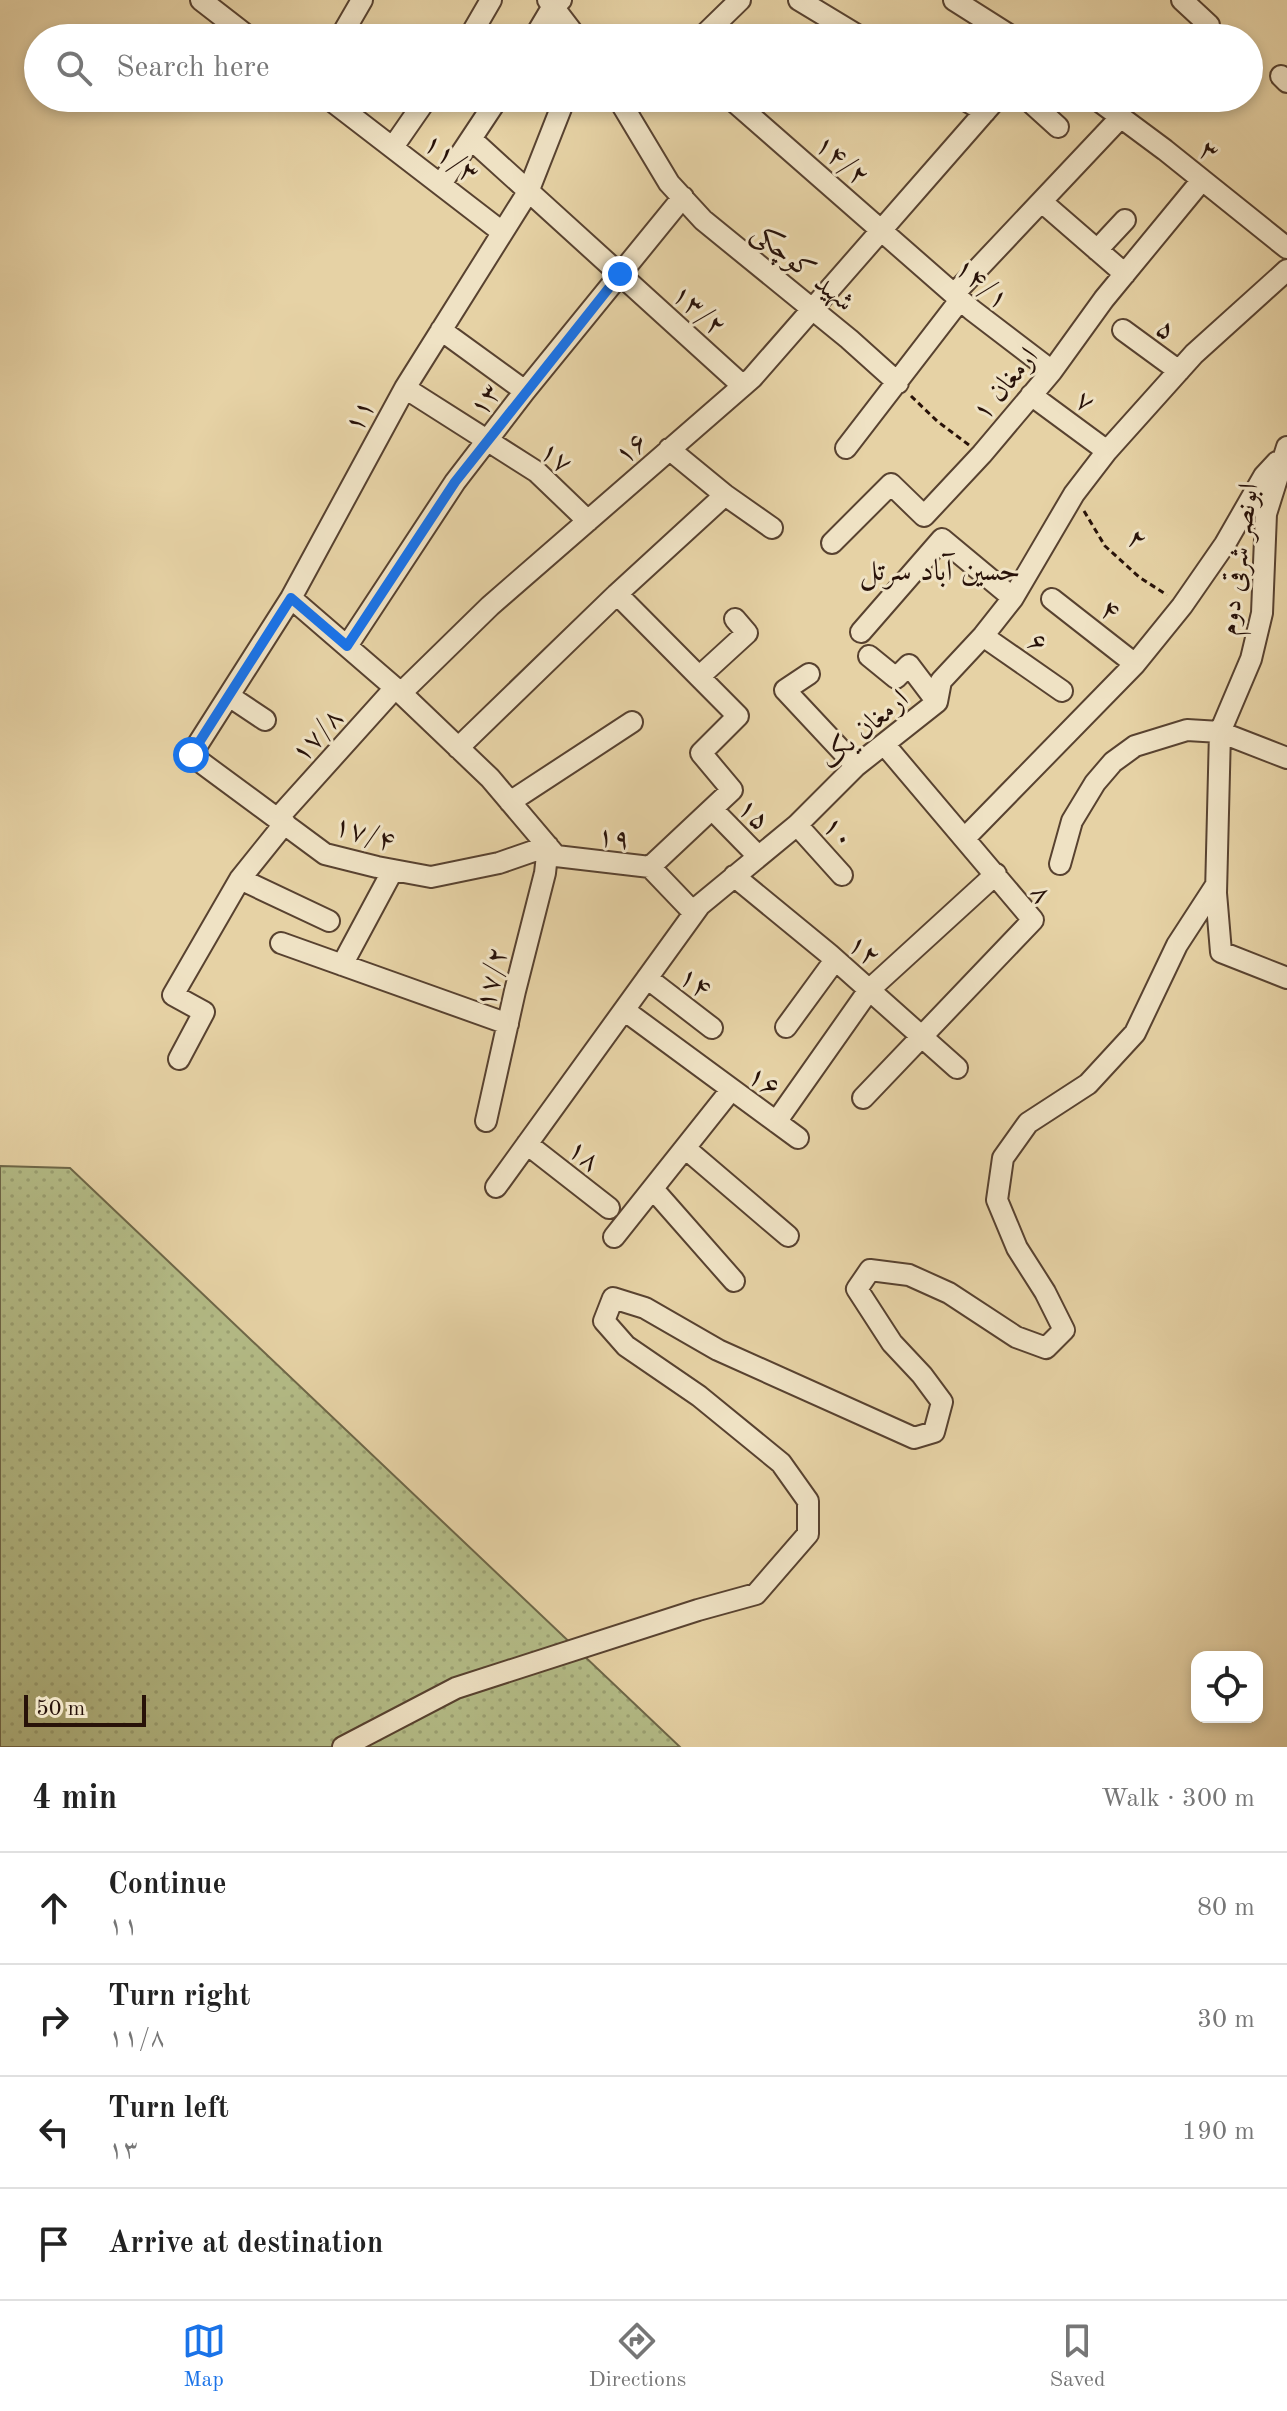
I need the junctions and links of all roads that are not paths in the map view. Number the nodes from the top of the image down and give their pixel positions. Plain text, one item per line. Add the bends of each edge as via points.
1 (201, 0) edge
2 (362, 0) edge
3 (491, 0) edge
4 (740, 0) edge
5 (799, 0) edge
6 (954, 0) edge
7 (1182, 0) edge
8 (554, 2) edge
9 (828, 8) edge
10 (232, 24) edge
11 (348, 24) edge
12 (477, 24) edge
13 (542, 24) edge
14 (568, 24) edge
15 (715, 24) edge
16 (846, 24) edge
17 (992, 24) edge
18 (1208, 24) edge
19 (347, 112) edge
20 (417, 112) edge
21 (489, 112) edge
22 (559, 112) edge
23 (632, 112) edge
24 (746, 112) edge
25 (985, 112) edge
26 (1041, 112) edge
27 (1114, 112) edge
28 (1121, 117) junction
29 (1058, 127) dead end
30 (471, 139) junction
31 (393, 147) junction
32 (1202, 180) junction
33 (441, 184) junction
34 (528, 192) junction
35 (683, 197) junction
36 (1042, 202) junction
37 (1125, 220) dead end
38 (882, 230) junction
39 (502, 232) junction
40 (1287, 248) edge
41 (1097, 250) junction
42 (1287, 270) edge
43 (620, 274) junction
44 (1125, 274) junction
45 (957, 297) junction
46 (812, 310) junction
47 (441, 330) junction
48 (1123, 330) dead end
49 (1052, 371) junction
50 (1179, 371) junction
51 (898, 383) junction
52 (743, 386) junction
53 (405, 388) junction
54 (525, 391) junction
55 (1031, 395) junction
56 (487, 441) junction
57 (846, 448) dead end
58 (669, 449) junction
59 (1107, 451) junction
60 (1285, 451) edge
61 (725, 495) junction
62 (1266, 514) junction
63 (588, 521) junction
64 (1287, 522) edge
65 (772, 528) dead end
66 (832, 543) dead end
67 (617, 594) junction
68 (291, 598) junction
69 (1013, 598) junction
70 (1052, 599) dead end
71 (735, 619) dead end
72 (861, 632) dead end
73 (983, 636) junction
74 (347, 646) junction
75 (869, 656) dead end
76 (1135, 664) junction
77 (809, 674) dead end
78 (700, 676) junction
79 (398, 691) junction
80 (1062, 691) dead end
81 (229, 696) junction
82 (937, 702) junction
83 (265, 720) dead end
84 (632, 722) dead end
85 (1220, 732) junction
86 (884, 744) junction
87 (458, 748) junction
88 (191, 755) joint
89 (1287, 758) edge
90 (856, 766) junction
91 (510, 802) junction
92 (713, 810) junction
93 (281, 820) junction
94 (797, 825) junction
95 (965, 838) junction
96 (552, 851) junction
97 (758, 856) junction
98 (1060, 864) dead end
99 (650, 867) junction
100 (393, 870) junction
101 (996, 874) junction
102 (842, 875) dead end
103 (734, 876) junction
104 (240, 879) junction
105 (1216, 885) junction
106 (694, 913) junction
107 (329, 921) dead end
108 (281, 943) dead end
109 (835, 960) junction
110 (342, 965) junction
111 (647, 978) junction
112 (1287, 978) edge
113 (869, 990) junction
114 (624, 1010) junction
115 (508, 1024) junction
116 (786, 1027) dead end
117 (712, 1028) dead end
118 (922, 1037) junction
119 (179, 1059) dead end
120 (957, 1068) dead end
121 (731, 1090) junction
122 (863, 1098) dead end
123 (486, 1121) dead end
124 (776, 1122) junction
125 (798, 1138) dead end
126 (527, 1144) junction
127 (685, 1148) junction
128 (496, 1187) dead end
129 (653, 1189) junction
130 (609, 1208) dead end
131 (788, 1236) dead end
132 (614, 1237) dead end
133 (734, 1281) dead end
134 (343, 1747) edge

1 - 10 street
2 - 11 street
3 - 12 street
4 - 15 street
5 - 9 street
6 - 17 street
7 - 18 street
8 - 13 street
8 - 14 street
9 - 16 street
19 - 31 street, ۱۱/۳
20 - 31 street
21 - 30 street
22 - 34 street, ۱۱
23 - 35 street, شهید کوچکی via 669,183
24 - 38 street, ۱۴/۲
25 - 38 street
26 - 29 street
27 - 28 street, ۳
28 - 32 street, ۳
28 - 36 street
30 - 33 street
30 - 34 street, ۱۳/۲
31 - 33 street, ۱۱/۳
32 - 40 street, ۳
32 - 44 street, ارمغان ۱
33 - 39 street, ۱۱/۳
34 - 39 street, ۱۱
34 - 43 street, ۱۳/۲
35 - 43 street, ۱۳
35 - 46 street, شهید کوچکی via 703,220
36 - 41 street
36 - 45 street
37 - 41 street
38 - 45 street, ۱۴/۱
38 - 46 street, ۱۶
39 - 47 street, ۱۱
41 - 44 street
42 - 50 street, ارمغان یک
43 - 52 street, ۱۳/۲
43 - 54 street, ۱۳
44 - 49 street, ارمغان ۱
45 - 49 street, ۱۴/۱
45 - 51 street
46 - 51 street, شهید کوچکی
46 - 52 street, ۱۶
47 - 53 street, ۱۱
47 - 54 street
48 - 50 street, ۵
49 - 55 street, ارمغان ۱
50 - 59 street, ارمغان یک
51 - 57 street
52 - 58 street, ۱۶
53 - 56 street, ۱۷
53 - 68 street, ۱۱
54 - 56 street, ۱۳
55 - 59 street, ۷
55 - 66 street, ارمغان ۱ via 924,516 891,484
56 - 63 street, ۱۷ via 537,472
56 - 74 street, ۱۳
58 - 61 street
58 - 63 street, ۱۶
59 - 69 street, ارمغان یک via 1074,494
60 - 62 street, ابونصر شرقی دوم
60 - 76 street via 1182,606
61 - 65 street
61 - 67 street
62 - 64 street
62 - 85 street, ابونصر شرقی دوم via 1262,613 1251,659
63 - 79 street, ۱۶
67 - 78 street
67 - 87 street
68 - 74 street
68 - 81 street, ۱۱
69 - 72 street via 942,539
69 - 73 street, ارمغان یک
70 - 76 street, ۴
71 - 78 street via 747,633
73 - 80 street, ۶
73 - 82 street, ارمغان یک via 941,681
74 - 79 street
75 - 82 street via 896,678 909,665
76 - 95 street
77 - 90 street via 785,690
78 - 92 street via 738,716 701,753 732,790
79 - 87 street
79 - 93 street, ۱۷/۸
81 - 83 street
81 - 88 street, ۱۱
82 - 86 street, ارمغان یک
84 - 91 street
85 - 89 street
85 - 98 street via 1187,730 1135,746 1113,762 1072,821
85 - 105 street
86 - 90 street, ارمغان یک
86 - 95 street, ۸
87 - 91 street
88 - 93 street, ۱۷/۴
90 - 94 street, ارمغان یک
91 - 96 street
92 - 97 street, ۱۵
92 - 99 street
93 - 100 street, ۱۷/۴ via 325,854
93 - 104 street, ۱۷/۸
94 - 97 street, ارمغان یک
94 - 102 street, ۱۰
95 - 101 street, ۸
96 - 99 street, ۱۹
96 - 100 street, ۱۷/۴ via 431,877
96 - 115 street, ۱۷/۲
97 - 103 street, ارمغان یک
99 - 106 street, ۱۹
100 - 110 street
101 - 113 street
101 - 118 street, ۸ via 1033,920
103 - 106 street, ارمغان یک
103 - 109 street, ۱۲
104 - 107 street
104 - 119 street, ۱۷/۸ via 173,995 204,1012
105 - 112 street via 1221,952
105 - 134 street via 1177,945 1135,1033 1088,1084 1028,1123 1003,1158 997,1200 1017,1248 1064,1330 1046,1348 1016,1337 909,1275 870,1270 857,1289 892,1343 942,1402 934,1432 914,1438 718,1350 645,1308 613,1298 604,1321 626,1346 699,1396 781,1463 808,1501 808,1534 756,1594 456,1688
106 - 111 street, ارمغان یک
108 - 110 street
109 - 113 street, ۱۲
109 - 116 street
110 - 115 street
111 - 114 street, ارمغان یک
111 - 117 street, ۱۴
113 - 118 street, ۱۲
113 - 124 street
114 - 121 street, ۱۶
114 - 126 street, ارمغان یک
115 - 123 street, ۱۷/۲
118 - 120 street, ۱۲
118 - 122 street, ۸
121 - 124 street, ۱۶
121 - 127 street
124 - 125 street, ۱۶
126 - 128 street, ارمغان یک
126 - 130 street, ۱۸
127 - 129 street
127 - 131 street
129 - 132 street
129 - 133 street

